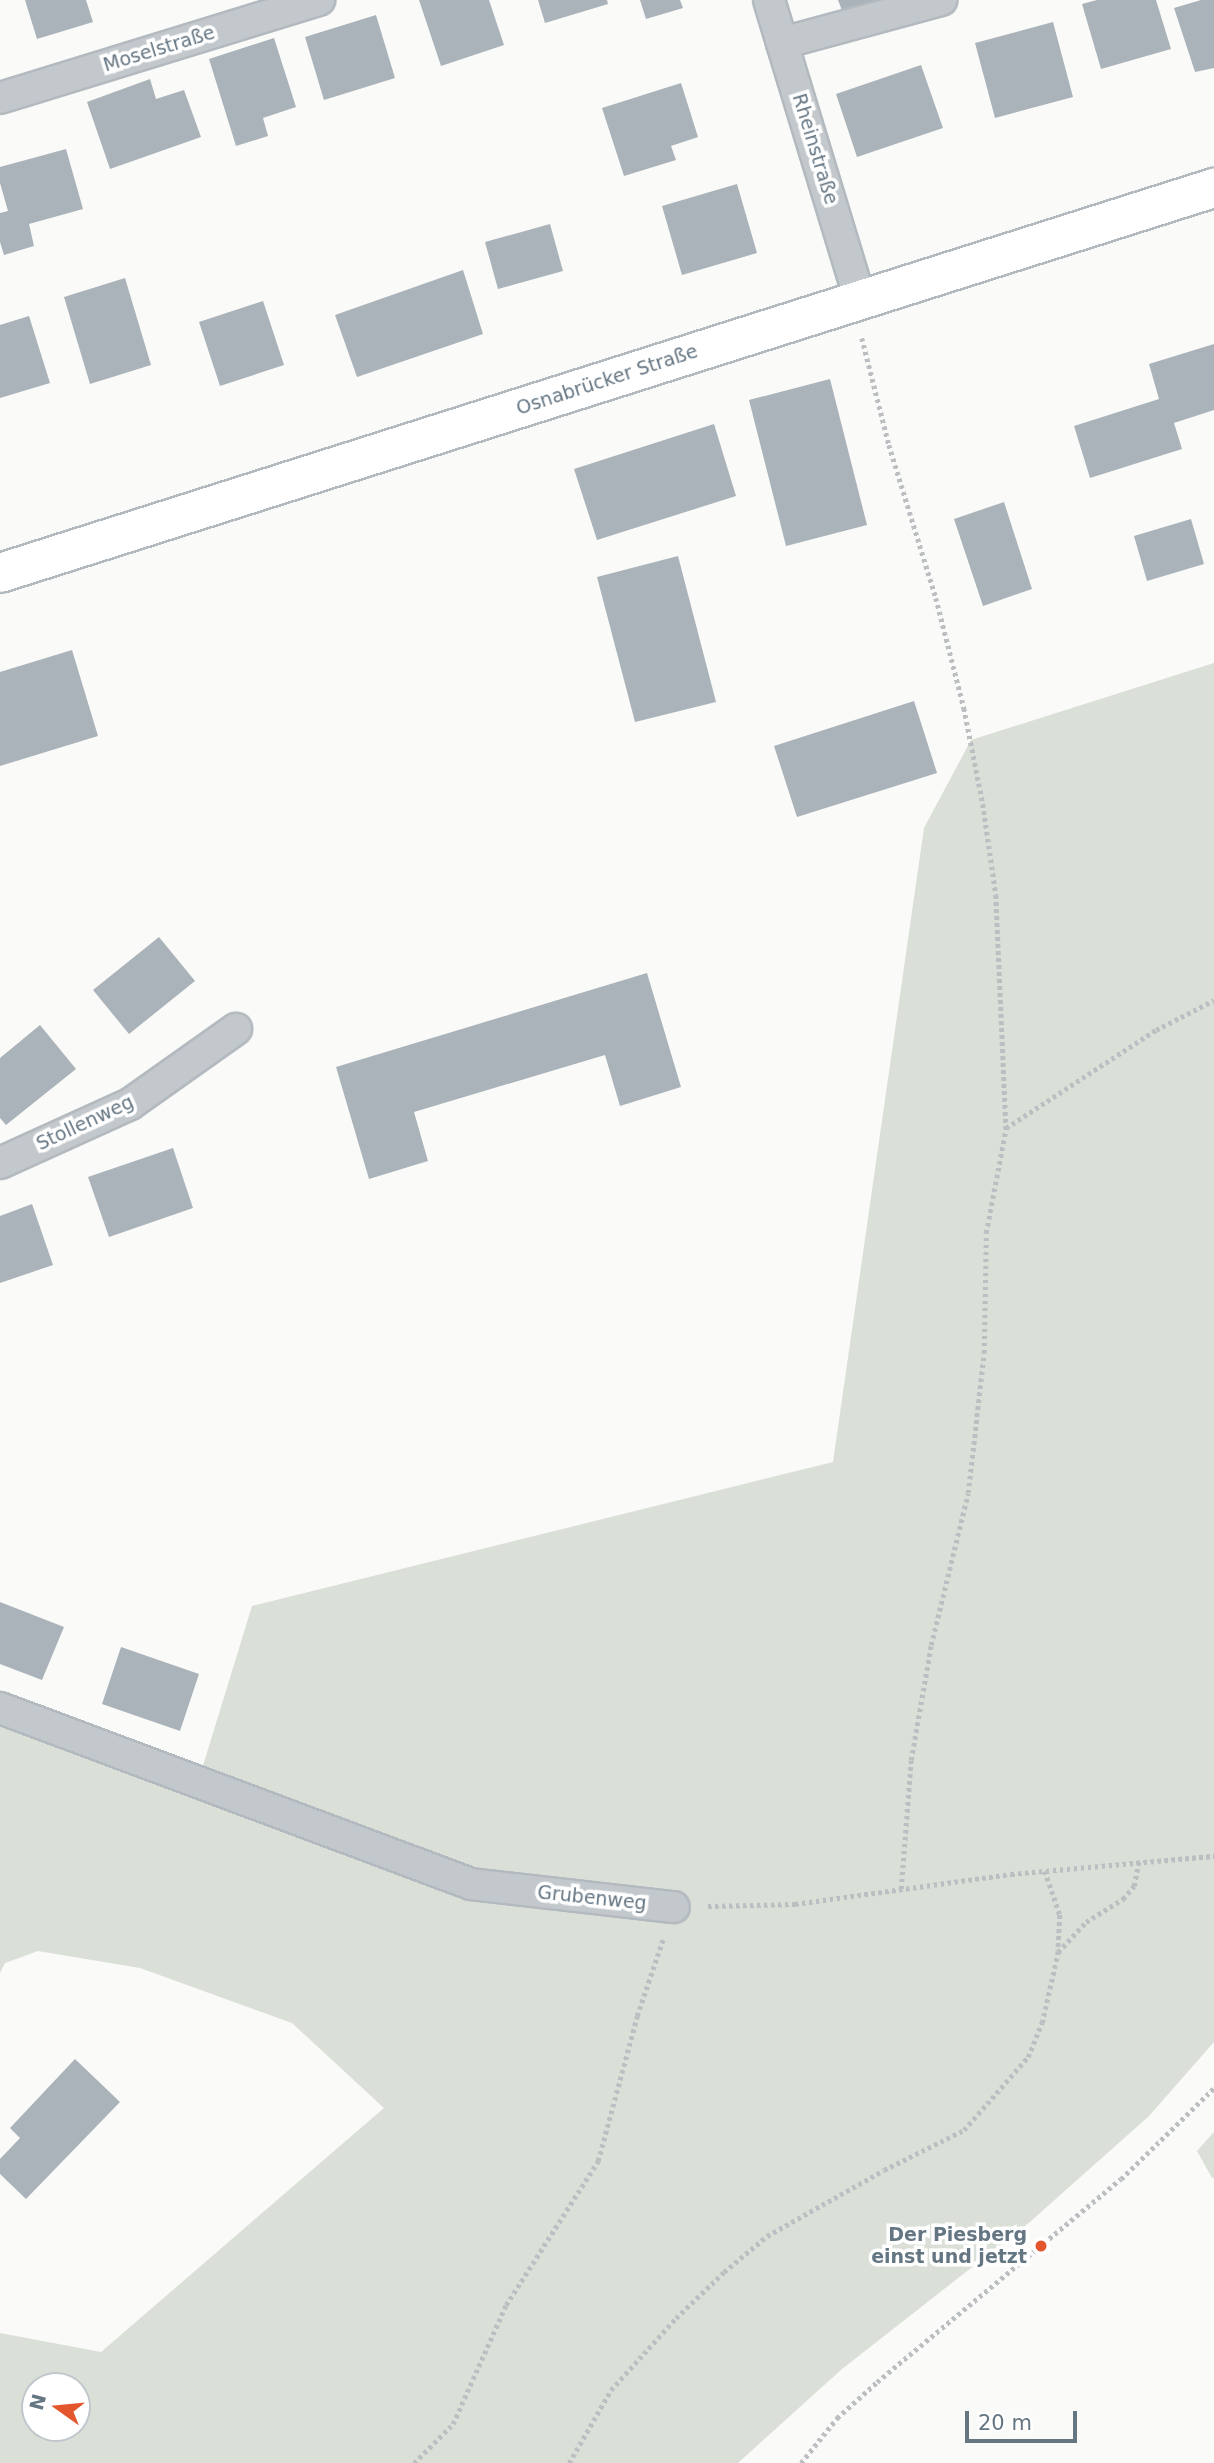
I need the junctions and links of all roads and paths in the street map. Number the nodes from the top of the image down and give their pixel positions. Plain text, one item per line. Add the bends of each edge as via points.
1 (318, 0) edge
2 (769, 0) edge
3 (941, 0) edge
4 (782, 43) junction
5 (0, 98) edge
6 (1214, 188) edge
7 (859, 312) junction
8 (0, 573) edge
9 (1214, 1000) edge
10 (236, 1029) dead end
11 (1006, 1128) junction
12 (0, 1163) edge
13 (0, 1708) edge
14 (1214, 1856) edge
15 (1139, 1861) junction
16 (1045, 1871) junction
17 (901, 1889) junction
18 (674, 1907) junction
19 (1058, 1952) junction
20 (1214, 2088) edge
21 (414, 2463) edge
22 (569, 2463) edge
23 (801, 2463) edge

1 - 5 street, Moselstraße
2 - 4 street, Rheinstraße
3 - 4 street
4 - 7 street, Rheinstraße
6 - 7 street, Osnabrücker Straße
7 - 8 street, Osnabrücker Straße
7 - 11 path via 889,445 964,708 983,804 996,895
9 - 11 path via 1156,1030
10 - 12 street, Stollenweg via 130,1104
11 - 17 path via 986,1233 984,1353 968,1493 911,1760
13 - 18 street, Grubenweg via 471,1884
14 - 15 path, Grubenweg
15 - 16 path, Grubenweg
15 - 19 path via 1129,1892 1086,1922
16 - 17 path, Grubenweg
16 - 19 path via 1060,1915
17 - 18 path, Grubenweg via 795,1904
18 - 21 path via 637,2016 598,2161 506,2305 453,2424
19 - 22 path via 1042,2023 1028,2057 964,2130 767,2236 724,2272 611,2390
20 - 23 path via 1121,2179 837,2418

